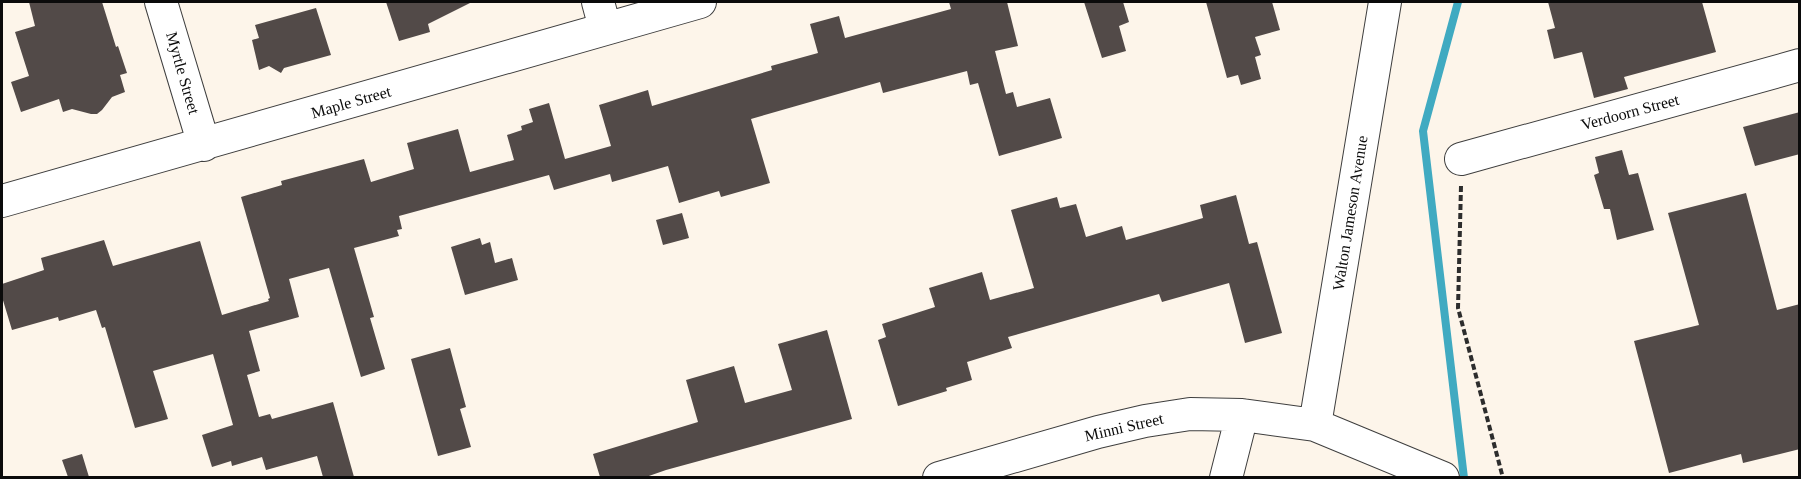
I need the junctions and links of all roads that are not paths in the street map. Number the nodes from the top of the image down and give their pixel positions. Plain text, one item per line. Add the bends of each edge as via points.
1 (161, 2) edge
2 (700, 2) edge
3 (1385, 2) edge
4 (601, 15) edge
5 (1800, 65) edge
6 (204, 145) junction
7 (1461, 159) road end
8 (2, 201) edge
9 (1242, 415) junction
10 (1315, 425) junction
11 (939, 477) edge
12 (1226, 477) edge
13 (1443, 477) edge

1 - 6 street, Myrtle Street
2 - 4 street, Maple Street
3 - 10 street, Walton Jameson Avenue
4 - 6 street, Maple Street
5 - 7 street, Verdoorn Street
6 - 8 street, Maple Street
9 - 10 street, Minni Street
9 - 11 street, Minni Street via 1190,414 1145,421
9 - 12 street
10 - 13 street, Minni Street

